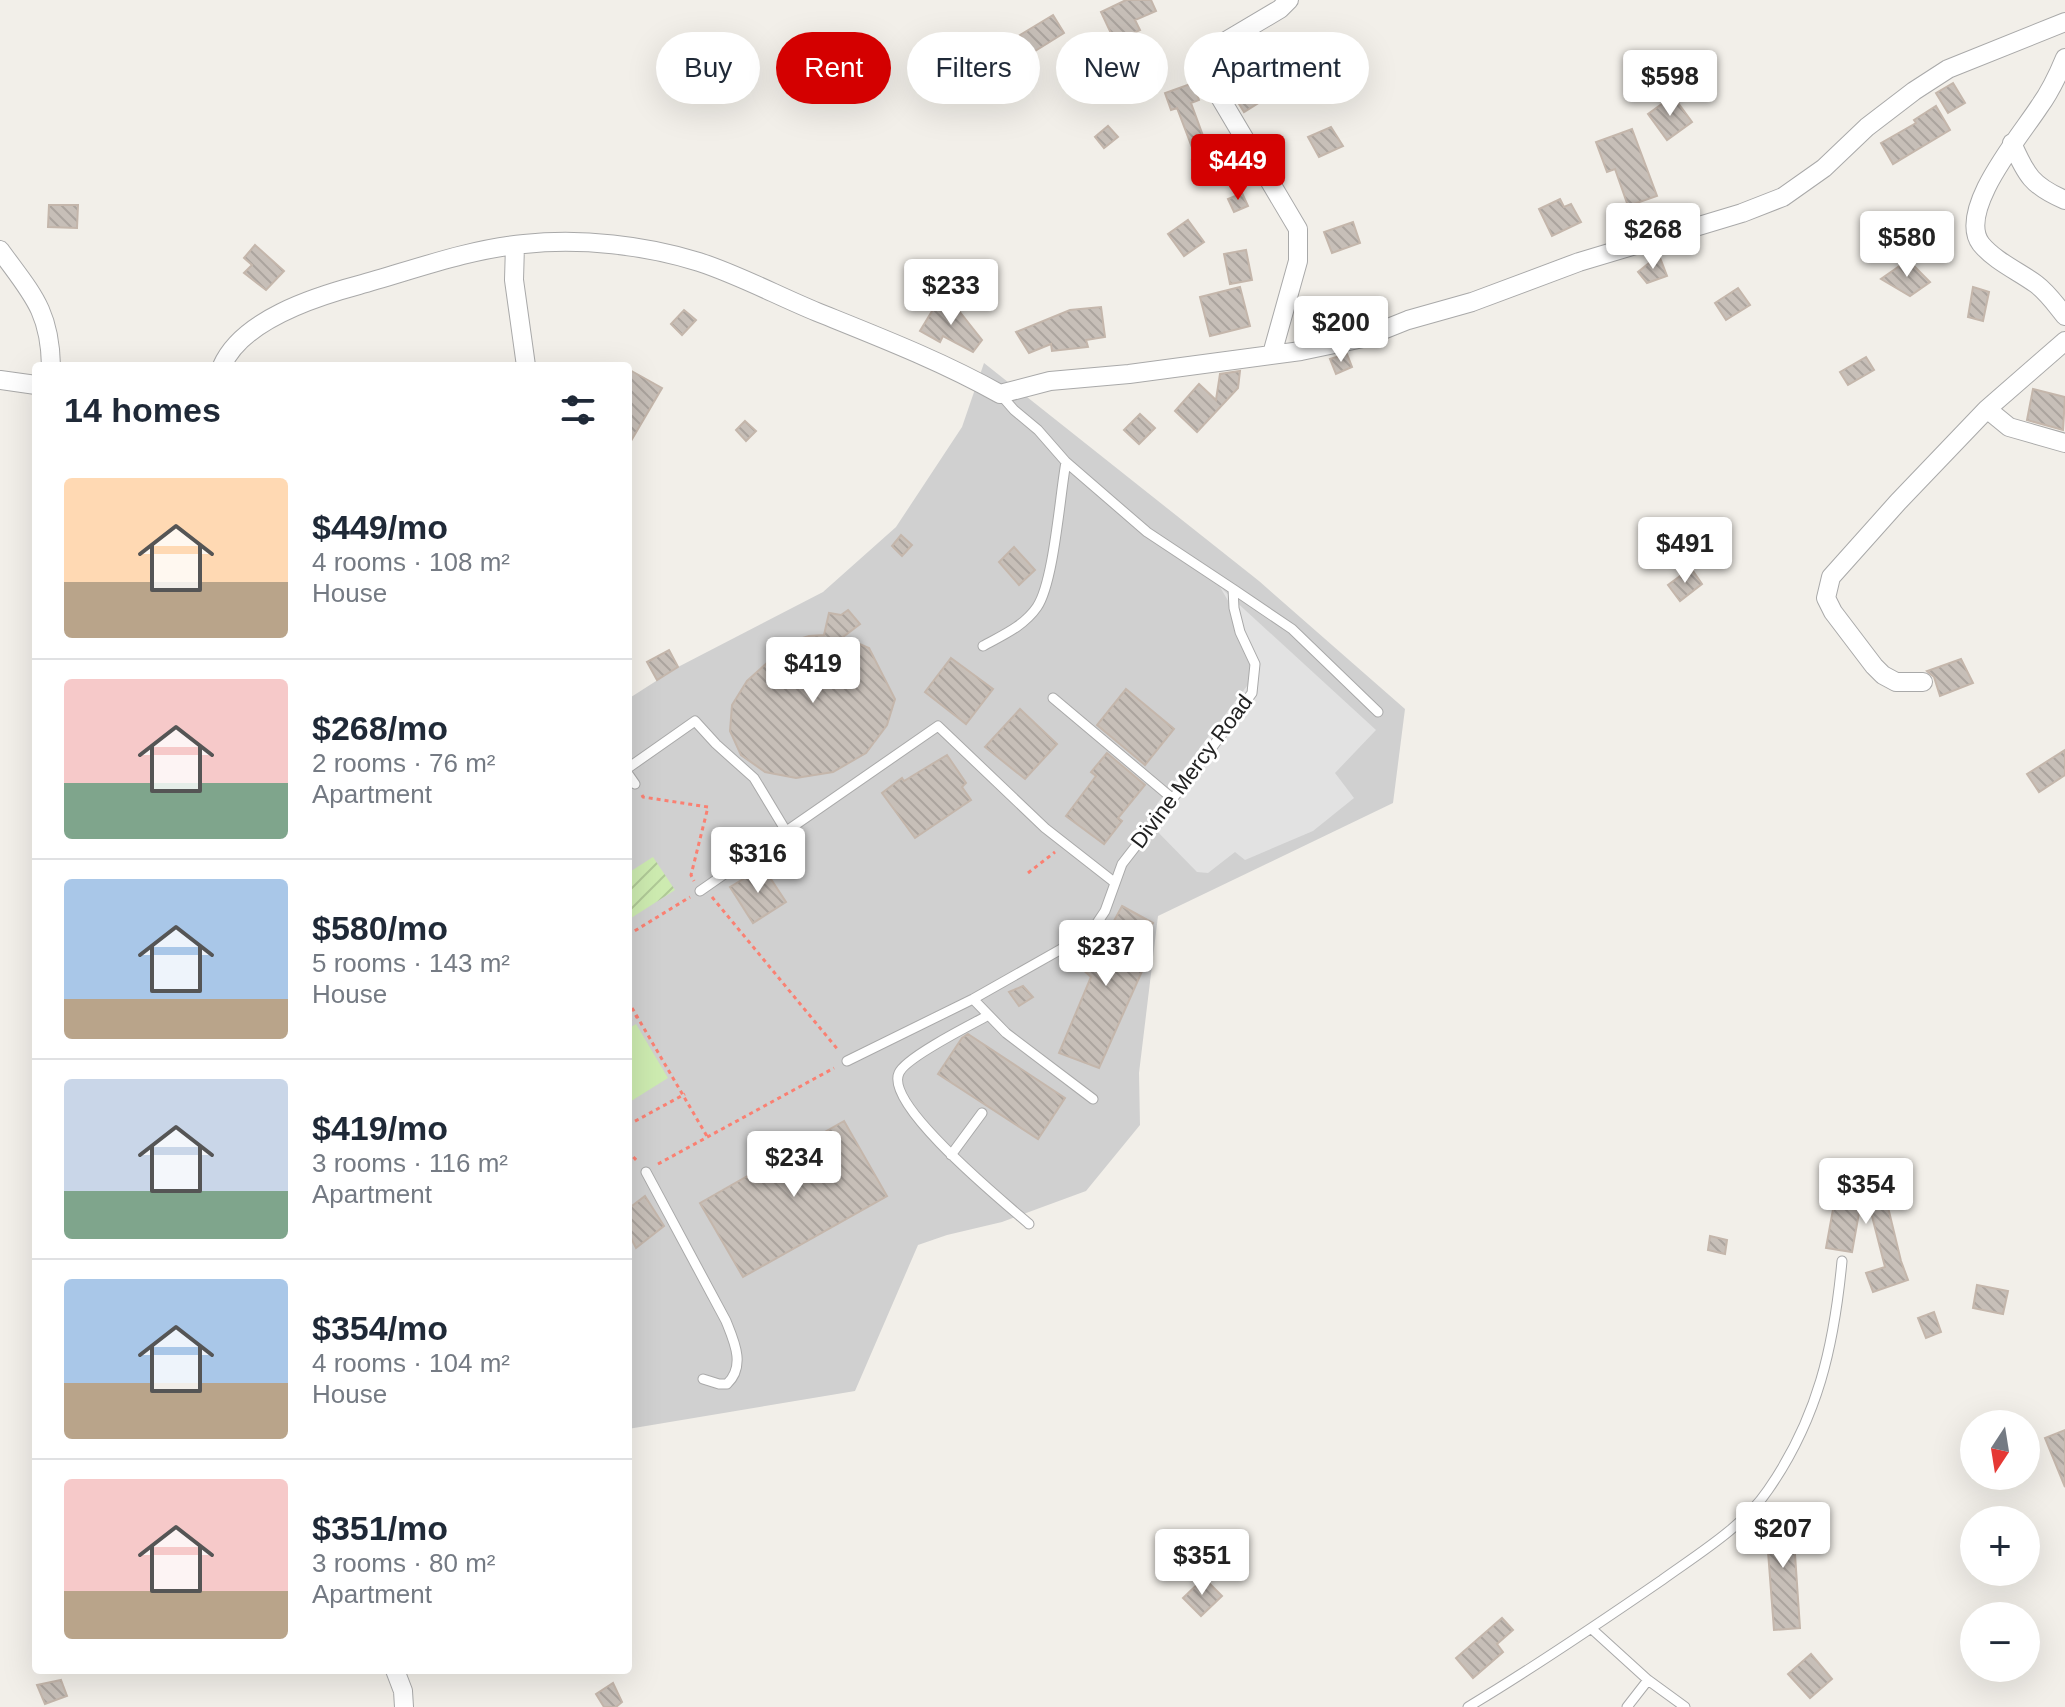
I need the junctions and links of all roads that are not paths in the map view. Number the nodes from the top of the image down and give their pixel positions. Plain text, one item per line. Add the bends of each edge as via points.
1 (1289, 0) edge
2 (2065, 22) edge
3 (2065, 58) edge
4 (2012, 143) junction
5 (2065, 200) edge
6 (515, 245) junction
7 (0, 250) edge
8 (2065, 316) edge
9 (2065, 341) edge
10 (1272, 354) junction
11 (51, 362) edge
12 (225, 362) edge
13 (525, 362) edge
14 (0, 380) edge
15 (32, 384) edge
16 (1000, 394) junction
17 (1987, 409) junction
18 (2065, 443) edge
19 (1066, 462) junction
20 (1233, 589) junction
21 (983, 646) dead end
22 (1923, 682) dead end
23 (1053, 698) dead end
24 (1378, 712) dead end
25 (632, 768) edge
26 (632, 778) edge
27 (635, 784) dead end
28 (1173, 799) junction
29 (786, 831) junction
30 (1114, 882) junction
31 (702, 889) road end
32 (973, 999) junction
33 (987, 1016) junction
34 (847, 1061) road end
35 (1093, 1099) dead end
36 (982, 1113) dead end
37 (951, 1155) junction
38 (646, 1172) road end
39 (1029, 1224) dead end
40 (1842, 1261) dead end
41 (703, 1379) dead end
42 (1593, 1630) junction
43 (397, 1674) edge
44 (1648, 1680) junction
45 (404, 1707) edge
46 (1468, 1707) edge
47 (1627, 1707) edge
48 (1685, 1707) edge

1 - 10 street via 1204,54 1202,67 1298,229 1298,261
2 - 10 street via 1948,69 1783,197 1363,338
3 - 4 street via 2039,109
4 - 5 street via 2030,180
4 - 8 street via 1978,210 1977,238 2039,287
6 - 12 street via 297,306 238,341
6 - 13 street via 514,280
6 - 16 street via 587,243 699,262 909,349
7 - 11 street via 44,316
9 - 17 street
10 - 16 street via 1050,381
14 - 15 street
16 - 19 lane
17 - 18 street via 2009,427
17 - 22 street via 1826,588 1833,612 1883,675 1896,682
19 - 20 lane via 1147,532
19 - 21 lane via 1039,605 1022,624
20 - 24 lane via 1292,629
20 - 28 lane, Divine Mercy Road via 1255,683
23 - 28 lane
25 - 29 lane via 695,721 754,778
26 - 27 lane
28 - 30 lane, Divine Mercy Road via 1127,855
29 - 30 lane via 938,726 1065,845
29 - 31 lane
30 - 32 lane, Divine Mercy Road via 1095,926
32 - 33 lane
32 - 34 lane, Divine Mercy Road
33 - 35 lane
33 - 37 lane via 899,1070 899,1090
36 - 37 lane
37 - 39 lane
38 - 41 lane via 735,1344 734,1378 727,1384
40 - 42 lane via 1820,1391 1768,1491 1730,1529
42 - 44 lane
42 - 46 lane
43 - 45 street
44 - 47 lane
44 - 48 lane

